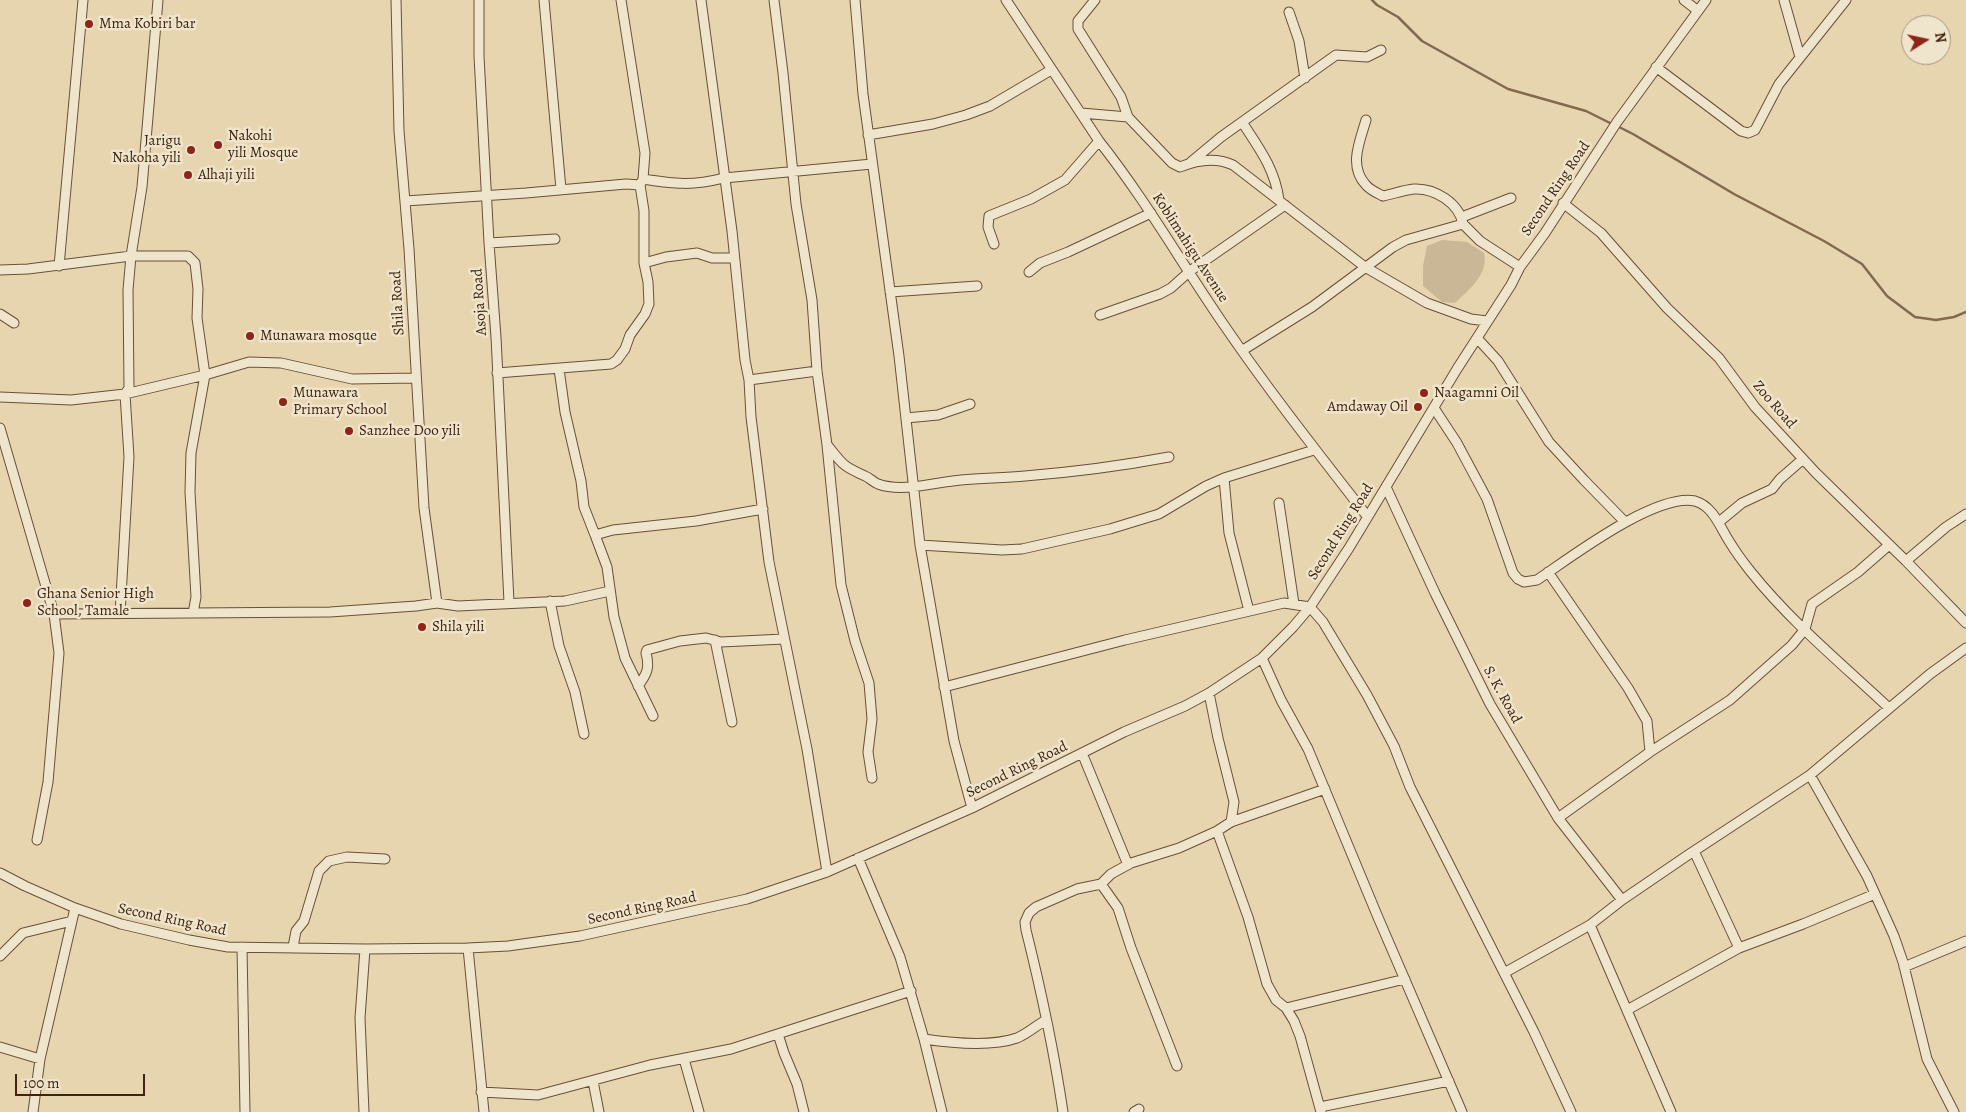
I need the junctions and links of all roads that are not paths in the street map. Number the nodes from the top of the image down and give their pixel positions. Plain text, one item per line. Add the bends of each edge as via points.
1 (83, 0) edge
2 (158, 0) edge
3 (396, 0) edge
4 (479, 0) edge
5 (544, 0) edge
6 (621, 0) edge
7 (701, 0) edge
8 (774, 0) edge
9 (855, 0) edge
10 (1006, 0) edge
11 (1095, 0) edge
12 (1684, 0) edge
13 (1706, 0) edge
14 (1784, 0) edge
15 (1846, 0) edge
16 (1698, 11) junction
17 (1289, 12) dead end
18 (1381, 50) dead end
19 (1800, 57) junction
20 (1656, 67) junction
21 (1051, 70) junction
22 (1305, 78) junction
23 (1081, 113) junction
24 (1128, 117) junction
25 (1366, 120) dead end
26 (1242, 122) junction
27 (868, 135) junction
28 (1099, 141) junction
29 (1190, 163) junction
30 (872, 164) junction
31 (792, 171) junction
32 (724, 178) junction
33 (642, 182) junction
34 (561, 190) junction
35 (488, 196) junction
36 (1511, 198) dead end
37 (405, 201) junction
38 (1282, 202) junction
39 (1563, 203) junction
40 (1150, 213) junction
41 (1462, 220) junction
42 (555, 239) dead end
43 (489, 243) junction
44 (994, 244) dead end
45 (131, 256) junction
46 (734, 258) junction
47 (644, 263) junction
48 (59, 266) junction
49 (1365, 267) junction
50 (1520, 267) junction
51 (0, 270) edge
52 (1190, 271) junction
53 (1029, 272) dead end
54 (978, 286) dead end
55 (890, 292) junction
56 (0, 314) edge
57 (1100, 314) dead end
58 (1487, 321) junction
59 (14, 323) dead end
60 (1477, 338) junction
61 (1243, 350) junction
62 (558, 369) junction
63 (817, 371) junction
64 (497, 373) junction
65 (205, 375) junction
66 (416, 378) junction
67 (748, 380) junction
68 (125, 394) junction
69 (0, 397) edge
70 (970, 404) dead end
71 (1434, 408) junction
72 (906, 418) junction
73 (0, 428) edge
74 (827, 445) junction
75 (1314, 450) junction
76 (1168, 457) dead end
77 (1803, 459) junction
78 (1224, 478) junction
79 (914, 486) junction
80 (1386, 487) junction
81 (1279, 503) dead end
82 (763, 509) junction
83 (1966, 514) edge
84 (1367, 516) junction
85 (1625, 522) junction
86 (1719, 522) junction
87 (595, 535) junction
88 (920, 545) junction
89 (1889, 545) junction
90 (1906, 561) junction
91 (1548, 572) junction
92 (610, 591) junction
93 (550, 601) junction
94 (509, 602) junction
95 (438, 603) junction
96 (1294, 604) junction
97 (1310, 607) junction
98 (1249, 611) junction
99 (54, 614) junction
100 (120, 614) junction
101 (193, 614) junction
102 (1966, 623) edge
103 (1805, 629) junction
104 (784, 639) junction
105 (715, 640) junction
106 (1966, 648) edge
107 (1262, 658) junction
108 (638, 686) junction
109 (944, 687) junction
110 (1209, 693) junction
111 (1889, 708) junction
112 (653, 716) dead end
113 (732, 722) dead end
114 (584, 734) dead end
115 (1650, 752) junction
116 (1082, 753) junction
117 (1810, 775) junction
118 (872, 778) dead end
119 (1325, 789) junction
120 (972, 808) junction
121 (1558, 818) junction
122 (1231, 822) junction
123 (1217, 831) junction
124 (37, 840) dead end
125 (1694, 851) junction
126 (858, 858) junction
127 (385, 860) dead end
128 (1128, 865) junction
129 (827, 872) junction
130 (0, 873) edge
131 (1101, 884) junction
132 (1875, 894) junction
133 (1622, 900) junction
134 (75, 908) junction
135 (72, 921) junction
136 (1590, 925) junction
137 (1966, 941) edge
138 (242, 946) junction
139 (292, 947) junction
140 (468, 948) junction
141 (1739, 948) junction
142 (365, 949) junction
143 (0, 956) edge
144 (1904, 967) junction
145 (1504, 973) junction
146 (1405, 979) junction
147 (911, 991) junction
148 (1286, 1008) junction
149 (1626, 1010) junction
150 (1046, 1020) junction
151 (778, 1034) junction
152 (924, 1039) junction
153 (0, 1047) edge
154 (684, 1058) junction
155 (40, 1060) junction
156 (1177, 1066) dead end
157 (593, 1081) junction
158 (1449, 1081) junction
159 (481, 1092) junction
160 (1321, 1110) edge
161 (33, 1112) edge
162 (245, 1112) edge
163 (364, 1112) edge
164 (484, 1112) edge
165 (599, 1112) edge
166 (699, 1112) edge
167 (804, 1112) edge
168 (942, 1112) edge
169 (1063, 1112) edge
170 (1462, 1112) edge
171 (1571, 1112) edge
172 (1671, 1112) edge
173 (1954, 1112) edge

1 - 48 street
2 - 45 street via 142,187
3 - 37 street, Shila Road via 398,106
4 - 35 street, Asoja Road via 479,56
5 - 34 street
6 - 33 street via 645,154
7 - 32 street
8 - 31 street
9 - 27 street
10 - 21 street, Koblimahigu Avenue
11 - 24 street via 1078,21 1078,28 1121,97
12 - 16 street
13 - 16 street, Second Ring Road
14 - 19 street
15 - 19 street
16 - 20 street, Second Ring Road
17 - 22 street via 1299,41
18 - 22 street via 1367,57 1336,55
19 - 20 street via 1771,97 1755,130 1748,132 1742,131
20 - 39 street, Second Ring Road
21 - 23 street, Koblimahigu Avenue
21 - 27 street via 990,106 926,125
22 - 26 street
23 - 24 street
23 - 28 street, Koblimahigu Avenue
24 - 29 street via 1172,163 1180,167
25 - 41 street via 1356,156 1357,170 1366,185 1383,196 1414,189 1430,191 1448,200
26 - 29 street
26 - 38 street via 1271,168
27 - 30 street
28 - 40 street, Koblimahigu Avenue
28 - 44 street via 1065,180 1031,200 989,216 988,227
29 - 38 street via 1224,160
30 - 31 street
30 - 55 street
31 - 32 street
31 - 63 street via 812,300
32 - 33 street via 704,183
32 - 46 street
33 - 34 street
33 - 47 street
34 - 35 street
35 - 37 street
35 - 43 street, Asoja Road
36 - 41 street
37 - 66 street, Shila Road
38 - 49 street
38 - 52 street
39 - 50 street, Second Ring Road
39 - 77 street, Zoo Road via 1601,233 1667,308 1719,358 1755,407
40 - 52 street, Koblimahigu Avenue
40 - 53 street via 1040,263
41 - 49 street via 1406,240
41 - 50 street via 1480,241
42 - 43 street
43 - 64 street, Asoja Road
45 - 48 street
45 - 65 street via 188,256 192,259 198,290 197,318
45 - 68 street via 128,388
46 - 47 street via 712,258 697,252
46 - 67 street
47 - 62 street via 649,304 617,360 605,365
48 - 51 street
49 - 58 street via 1428,303 1471,319
49 - 61 street via 1312,308
50 - 58 street, Second Ring Road
52 - 57 street via 1160,294
52 - 61 street, Koblimahigu Avenue
54 - 55 street
55 - 72 street
56 - 59 street
58 - 60 street, Second Ring Road
60 - 71 street, Second Ring Road
60 - 85 street via 1498,361 1549,442
61 - 75 street, Koblimahigu Avenue
62 - 64 street
62 - 87 street via 584,507
63 - 67 street
63 - 74 street
64 - 94 street, Asoja Road
65 - 66 street via 249,362 270,362 352,379
65 - 68 street
65 - 101 street via 191,453 196,597
66 - 95 street, Shila Road via 424,508
67 - 82 street
68 - 69 street via 71,400
68 - 100 street via 129,457
70 - 72 street via 938,415
71 - 80 street, Second Ring Road
71 - 91 street via 1487,499 1513,573 1524,582 1537,580
72 - 79 street
73 - 99 street
74 - 79 street via 844,466 878,484
74 - 118 street via 841,585 869,683 872,719 868,752
75 - 78 street
75 - 84 street, Koblimahigu Avenue
76 - 79 street via 1111,467
77 - 86 street via 1772,489 1739,504
77 - 89 street, Zoo Road
78 - 88 street via 1147,518 1022,549
78 - 98 street via 1229,533
79 - 88 street
80 - 84 street, Second Ring Road
80 - 121 street, S. K. Road via 1434,593 1490,704
81 - 96 street
82 - 87 street
82 - 104 street via 769,562
83 - 90 street
84 - 97 street, Second Ring Road
85 - 86 street via 1659,507 1686,501 1707,508
85 - 91 street
86 - 103 street via 1750,571
87 - 92 street via 607,566
88 - 109 street
89 - 90 street, Zoo Road
89 - 103 street via 1858,572 1812,604
90 - 102 street, Zoo Road
91 - 115 street via 1647,721
92 - 93 street
92 - 108 street via 620,642
93 - 94 street
93 - 114 street
94 - 95 street via 458,606
95 - 101 street via 330,612
96 - 97 street
96 - 98 street via 1284,603
97 - 107 street, Second Ring Road
97 - 145 street via 1323,622 1367,695
98 - 109 street
99 - 100 street
99 - 124 street via 59,654 56,694 48,782
100 - 101 street
103 - 111 street
103 - 115 street via 1792,646 1730,700
104 - 105 street
104 - 129 street via 807,749
105 - 108 street via 680,641 647,650 649,667
105 - 113 street
106 - 111 street
107 - 110 street, Second Ring Road
107 - 119 street
108 - 112 street
109 - 120 street
110 - 116 street, Second Ring Road
110 - 122 street via 1234,802
111 - 117 street
115 - 121 street
116 - 120 street, Second Ring Road
116 - 128 street
117 - 125 street
117 - 132 street
119 - 122 street
119 - 146 street
120 - 126 street, Second Ring Road
121 - 133 street, S. K. Road
122 - 123 street
123 - 128 street
123 - 148 street via 1248,917 1267,984 1276,1000
125 - 133 street
125 - 141 street
126 - 129 street, Second Ring Road
126 - 147 street
127 - 139 street via 348,857 329,861 319,871
128 - 131 street
129 - 140 street, Second Ring Road via 747,899 660,920 580,936
130 - 134 street, Second Ring Road
131 - 150 street via 1036,906 1025,922
131 - 156 street via 1118,908
132 - 141 street
132 - 144 street
133 - 136 street
134 - 135 street
134 - 138 street, Second Ring Road via 153,932 212,944
135 - 143 street via 23,932
135 - 155 street
136 - 145 street
136 - 149 street
137 - 144 street
138 - 139 street, Second Ring Road
138 - 162 street
139 - 142 street, Second Ring Road
140 - 142 street, Second Ring Road
140 - 159 street
141 - 149 street
142 - 163 street via 360,1018
144 - 173 street via 1927,1059
145 - 171 street
146 - 148 street
146 - 158 street
147 - 151 street
147 - 152 street
148 - 160 street via 1303,1043
149 - 172 street
150 - 152 street via 1018,1037 1002,1042
150 - 169 street
151 - 154 street via 731,1050
151 - 167 street
152 - 168 street
153 - 155 street
154 - 157 street
154 - 166 street
155 - 161 street
157 - 159 street via 538,1095
157 - 165 street
158 - 160 street
158 - 170 street
159 - 164 street

